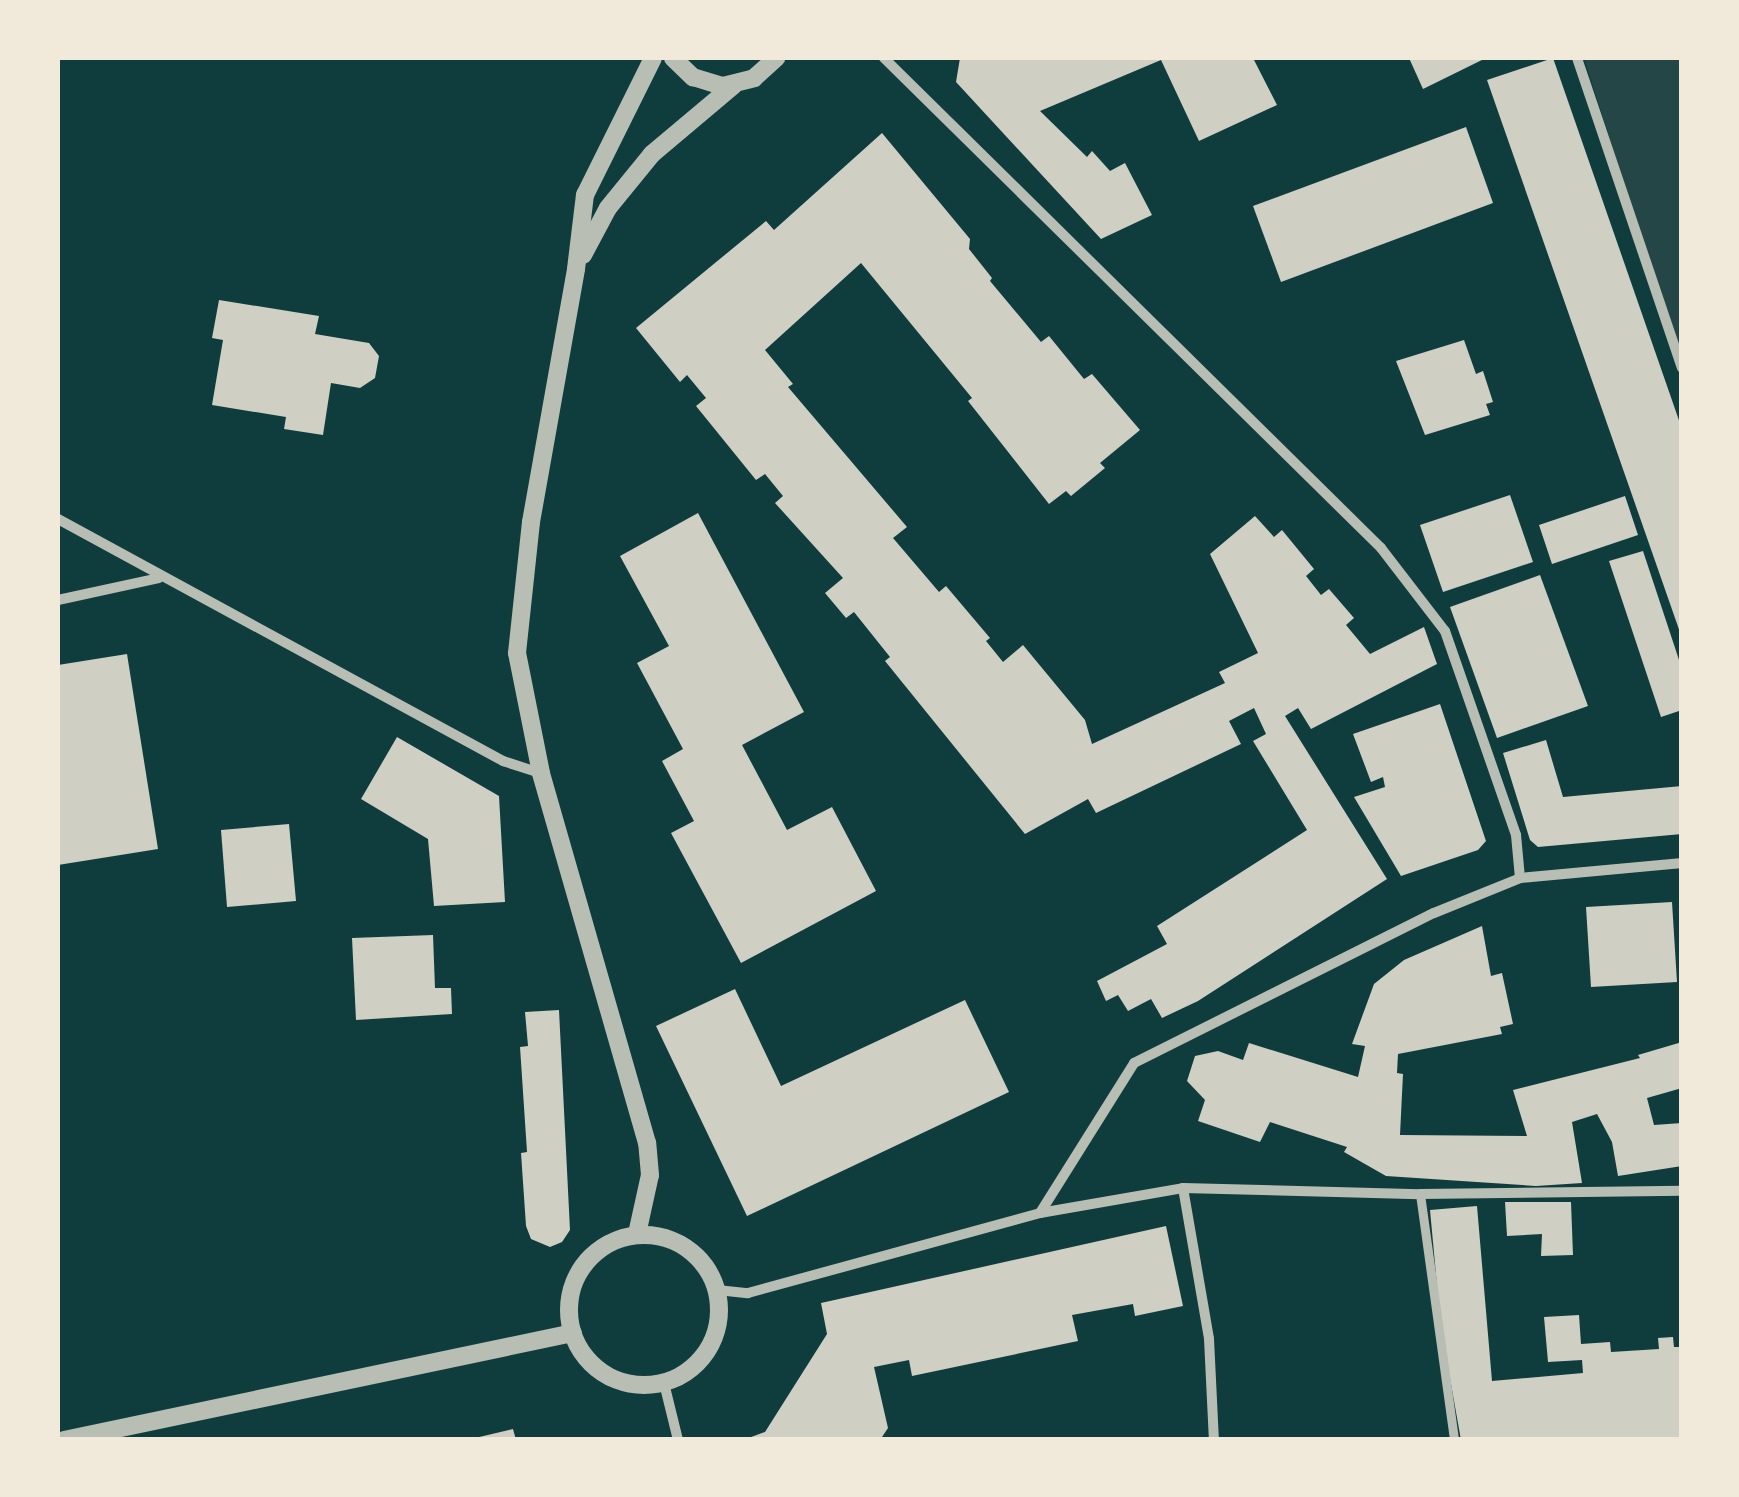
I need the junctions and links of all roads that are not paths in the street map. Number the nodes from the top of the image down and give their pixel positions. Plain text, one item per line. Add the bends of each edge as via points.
1 (654, 58) edge
2 (673, 58) edge
3 (884, 58) edge
4 (1576, 58) edge
5 (776, 60) edge
6 (734, 85) junction
7 (576, 270) junction
8 (1682, 368) edge
9 (58, 520) edge
10 (160, 578) junction
11 (58, 600) edge
12 (541, 773) junction
13 (1682, 863) edge
14 (1520, 878) junction
15 (1182, 1188) junction
16 (1682, 1191) edge
17 (1420, 1194) junction
18 (1040, 1214) junction
19 (637, 1234) junction
20 (717, 1290) junction
21 (573, 1333) junction
22 (664, 1383) junction
23 (64, 1440) edge
24 (678, 1440) edge
25 (1214, 1440) edge
26 (1454, 1440) edge

1 - 7 street via 585,195
2 - 6 street via 703,82
3 - 14 street via 1381,548 1445,632 1516,835
4 - 8 street
5 - 6 street
6 - 7 street via 640,168 608,208
7 - 12 street via 518,632 520,681
9 - 10 street
10 - 11 street
10 - 12 street via 503,761
12 - 19 street via 647,1143 650,1175
13 - 14 street
14 - 18 street via 1434,913 1134,1063
15 - 17 street
15 - 18 street
15 - 25 street via 1209,1339
16 - 17 street
17 - 26 street
18 - 20 street via 748,1293
19 - 20 street via 678,1242 702,1263
19 - 21 street via 596,1252 580,1269 571,1289
20 - 22 street via 720,1314 709,1347 686,1372
21 - 22 street via 582,1354 619,1382
21 - 23 street
22 - 24 street

